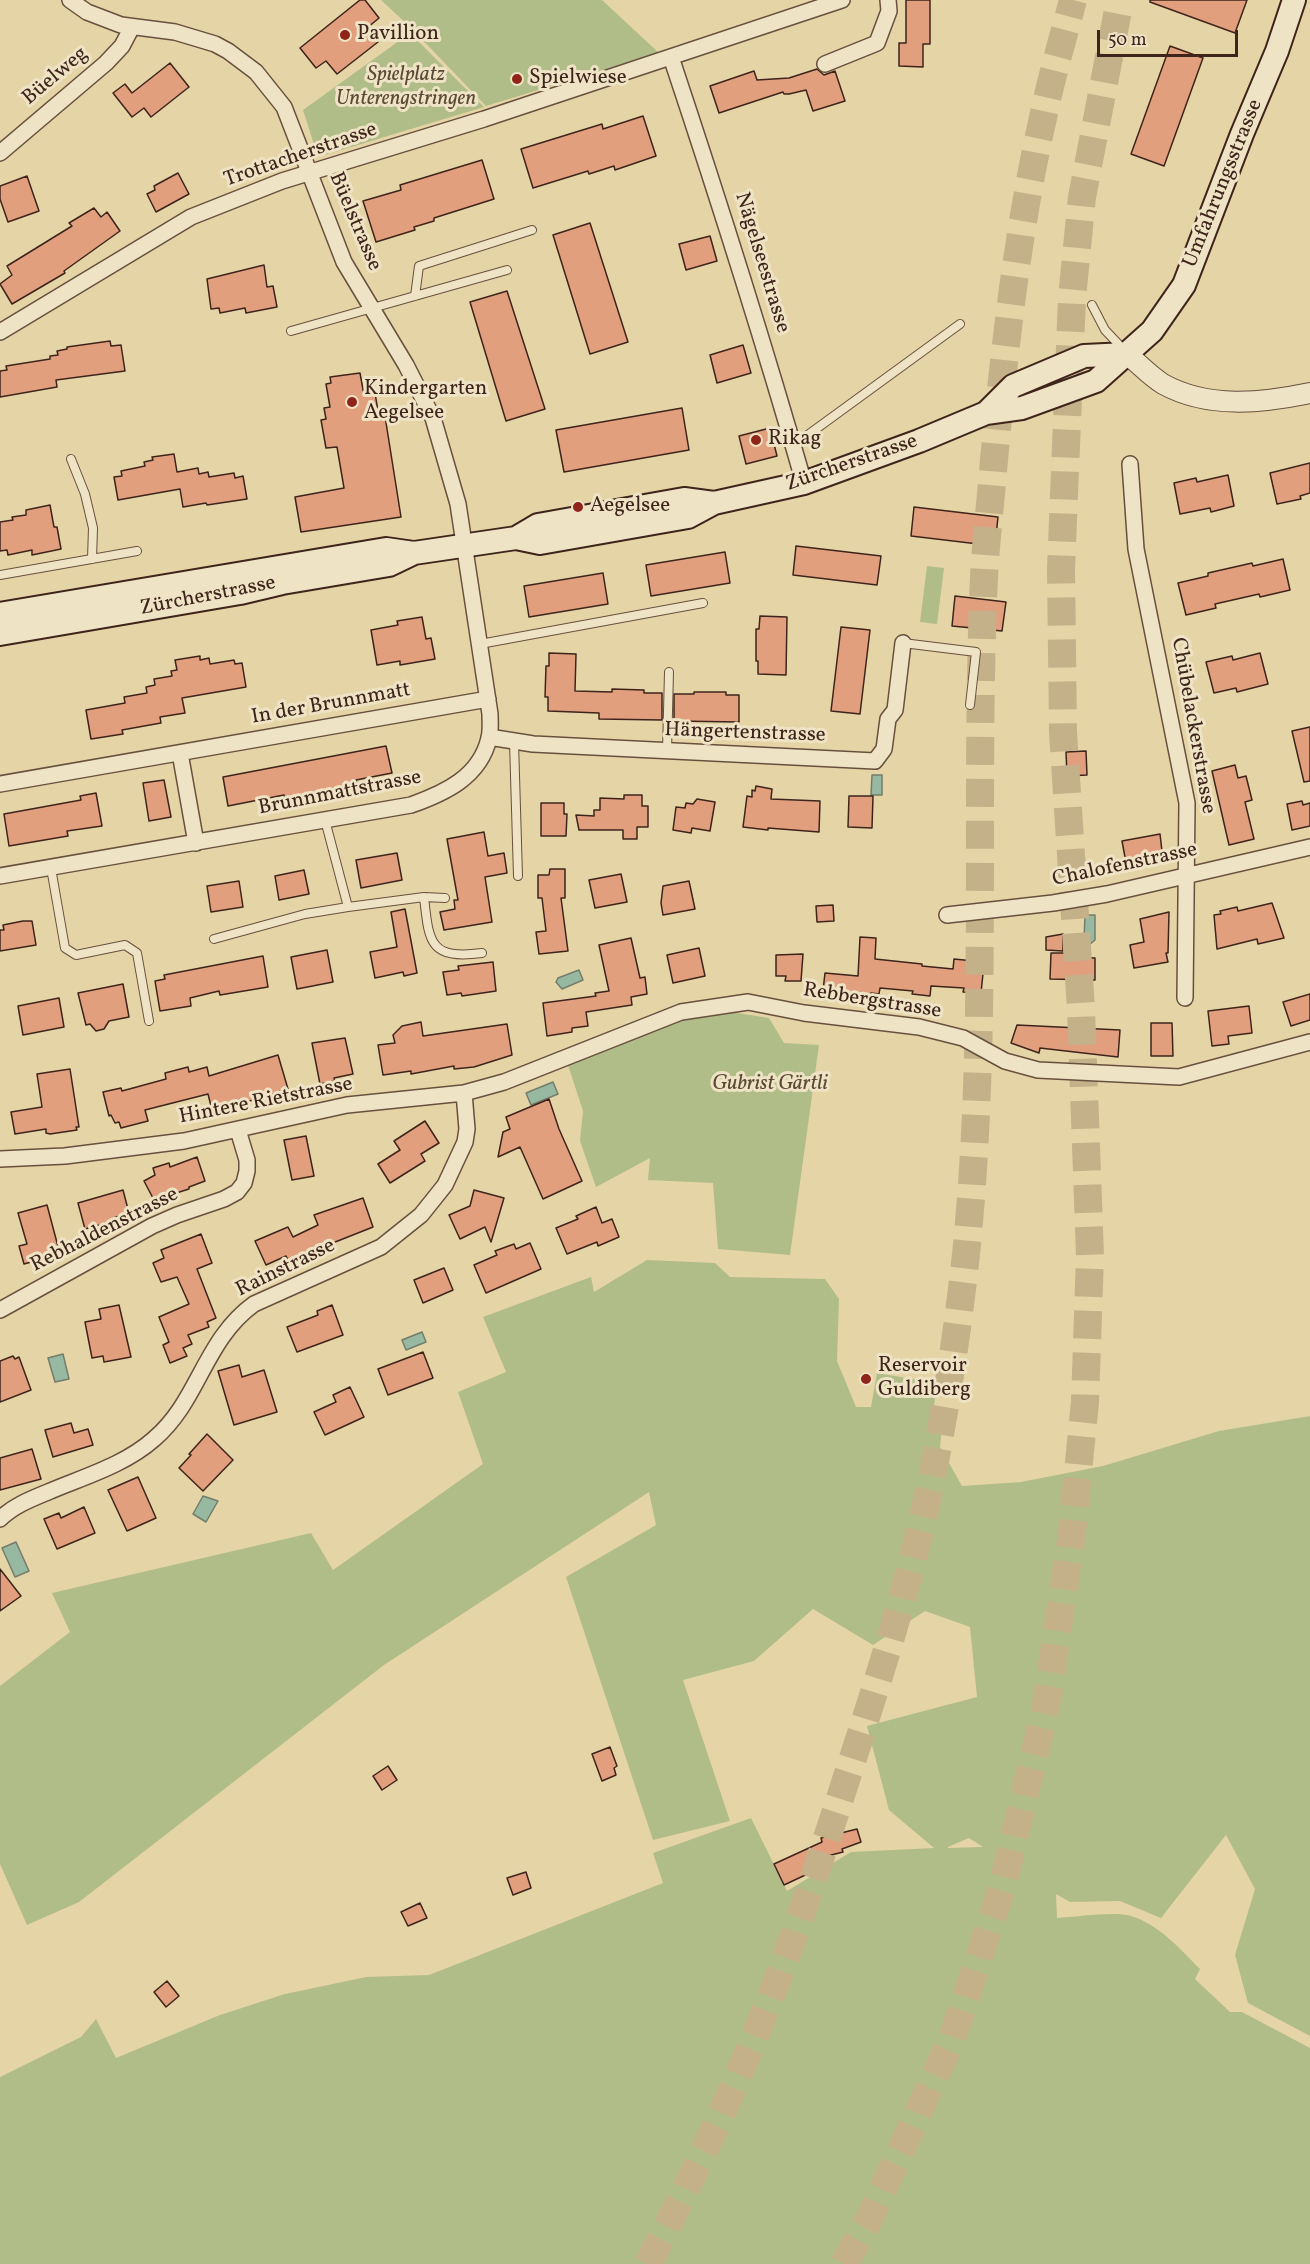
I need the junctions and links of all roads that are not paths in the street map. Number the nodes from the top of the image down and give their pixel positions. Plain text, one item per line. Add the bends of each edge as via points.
1 (70, 0) edge
2 (842, 0) edge
3 (888, 0) edge
4 (1294, 0) edge
5 (132, 27) junction
6 (671, 57) junction
7 (825, 64) dead end
8 (0, 153) edge
9 (309, 172) junction
10 (532, 230) dead end
11 (507, 270) dead end
12 (415, 296) junction
13 (1092, 305) dead end
14 (373, 309) junction
15 (960, 324) dead end
16 (291, 331) dead end
17 (0, 332) edge
18 (1127, 354) junction
19 (1310, 393) edge
20 (794, 445) junction
21 (71, 459) dead end
22 (1130, 464) dead end
23 (804, 483) junction
24 (465, 546) junction
25 (137, 551) dead end
26 (414, 553) junction
27 (92, 559) junction
28 (0, 575) edge
29 (703, 603) dead end
30 (0, 614) edge
31 (0, 634) edge
32 (903, 643) joint
33 (480, 644) junction
34 (669, 672) dead end
35 (488, 699) junction
36 (970, 705) dead end
37 (489, 737) junction
38 (514, 741) junction
39 (668, 752) junction
40 (180, 753) junction
41 (0, 784) edge
42 (325, 820) junction
43 (196, 843) junction
44 (1310, 847) edge
45 (51, 868) junction
46 (1187, 875) junction
47 (0, 876) edge
48 (518, 876) dead end
49 (424, 897) junction
50 (445, 898) dead end
51 (348, 907) junction
52 (947, 915) dead end
53 (214, 939) dead end
54 (482, 952) dead end
55 (1185, 998) dead end
56 (149, 1021) dead end
57 (1310, 1042) edge
58 (537, 1069) joint
59 (464, 1093) junction
60 (238, 1130) junction
61 (0, 1159) edge
62 (0, 1310) edge
63 (0, 1519) edge

1 - 5 street, Büelstrasse via 87,12
2 - 6 street, Trottacherstrasse
3 - 7 street via 889,12 877,43
4 - 18 main road, Umfahrungsstrasse via 1184,285 1152,331
5 - 8 street, Büelweg via 122,46 106,63
5 - 9 street, Büelstrasse via 192,36 242,60 284,107
6 - 9 street, Trottacherstrasse
6 - 20 street, Nägelseestrasse
9 - 14 street, Büelstrasse via 344,262
9 - 17 street, Trottacherstrasse via 191,217
10 - 12 lane via 419,266
11 - 12 lane
12 - 14 lane
13 - 18 lane via 1105,330
14 - 16 lane
14 - 24 street, Büelstrasse via 433,418 458,504
15 - 20 lane
18 - 19 street via 1158,380 1188,395 1245,402
18 - 23 main road, Zürcherstrasse via 1096,381 1022,408 986,413
20 - 23 street, Nägelseestrasse
21 - 27 lane via 93,528
22 - 46 street, Chübelackerstrasse via 1136,549 1187,803
23 - 24 main road, Zürcherstrasse via 714,503 688,517 540,543 516,538
24 - 26 main road, Zürcherstrasse
24 - 33 street, Brunnmattstrasse
25 - 27 lane
26 - 30 main road, Zürcherstrasse via 386,549
26 - 31 main road, Zürcherstrasse via 389,565
27 - 28 lane
29 - 33 lane
32 - 36 lane via 976,652
32 - 39 street, Hängertenstrasse via 895,710 888,719 884,749 875,761
33 - 35 street, Brunnmattstrasse
34 - 39 lane
35 - 37 street, Brunnmattstrasse
35 - 40 street, In der Brunnmatt
37 - 38 street, Hängertenstrasse
37 - 42 street, Brunnmattstrasse via 478,763 463,780 438,796 411,805
38 - 39 street, Hängertenstrasse
38 - 48 lane
40 - 41 street, In der Brunnmatt
40 - 43 street
42 - 43 street, Brunnmattstrasse
42 - 51 lane
43 - 45 street, Brunnmattstrasse
44 - 46 street, Chalofenstrasse
45 - 47 street, Brunnmattstrasse
45 - 56 lane via 65,948 75,955 125,945 137,953
46 - 52 street, Chalofenstrasse via 1107,894
46 - 55 street, Chübelackerstrasse
49 - 50 lane
49 - 51 lane
49 - 54 lane via 431,942 442,951 462,956
51 - 53 lane via 305,914
57 - 58 street, Rebbergstrasse via 1179,1077 1038,1070 1005,1060 963,1038 919,1027 748,1002 681,1012
58 - 59 street, Hintere Rietstrasse
59 - 60 street, Hintere Rietstrasse via 347,1105
59 - 63 street, Rainstrasse via 465,1142 445,1185 421,1215 381,1247 254,1304 241,1314 223,1334 181,1408 143,1448 30,1500
60 - 61 street, Hintere Rietstrasse via 65,1156
60 - 62 street, Rebhaldenstrasse via 247,1171 237,1192 152,1226

